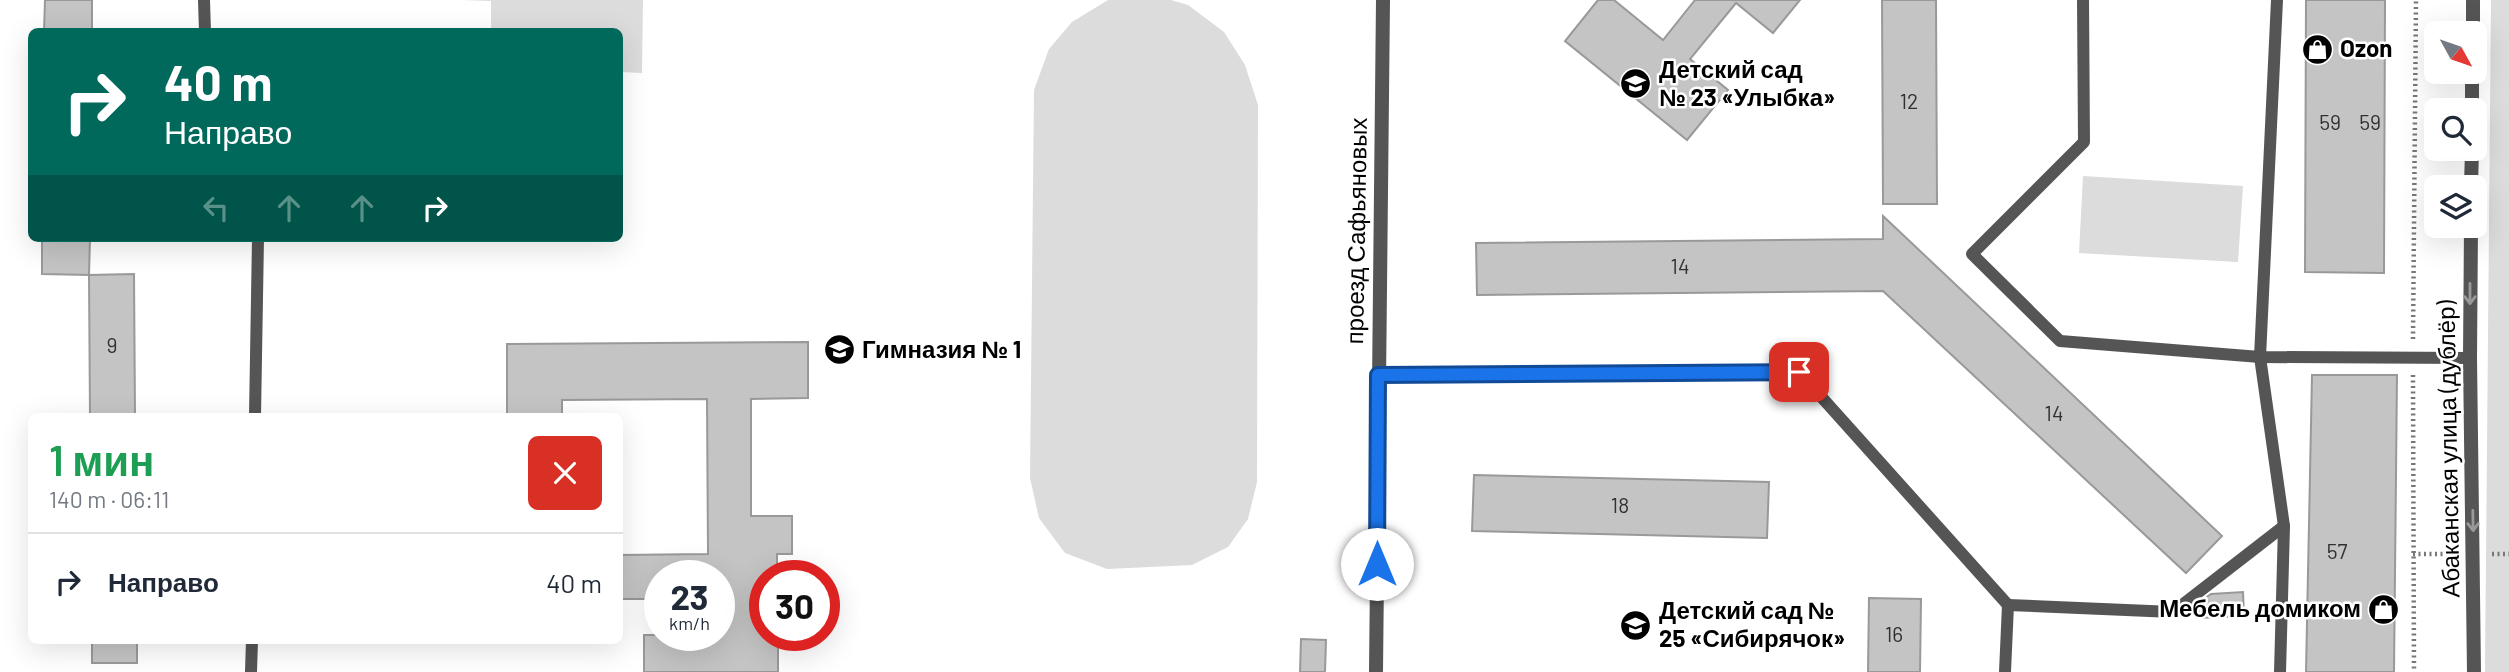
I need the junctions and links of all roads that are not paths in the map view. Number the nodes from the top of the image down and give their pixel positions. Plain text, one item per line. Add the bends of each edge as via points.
1 (204, 0) edge
2 (1383, 0) edge
3 (2083, 0) edge
4 (2277, 0) edge
5 (2473, 0) edge
6 (2473, 21) edge
7 (205, 28) edge
8 (2471, 238) edge
9 (258, 242) edge
10 (2260, 358) junction
11 (2470, 358) junction
12 (1378, 375) junction
13 (255, 413) edge
14 (2284, 526) junction
15 (2008, 605) junction
16 (252, 644) edge
17 (251, 672) edge
18 (1376, 672) edge
19 (2006, 672) edge
20 (2280, 672) edge
21 (2474, 672) edge

1 - 7 lane
2 - 12 street, проезд Сафьяновых
3 - 10 lane via 2084,142 1972,254 2060,341
4 - 10 lane
5 - 6 street
8 -> 11 street, Абаканская улица (дублёр)
9 - 13 lane
10 - 11 lane
10 - 14 lane
11 -> 21 street, Абаканская улица (дублёр)
12 - 15 lane via 1799,372
12 - 18 street, проезд Сафьяновых
14 - 15 lane via 2173,611
14 - 20 lane
15 - 19 lane
16 - 17 lane

